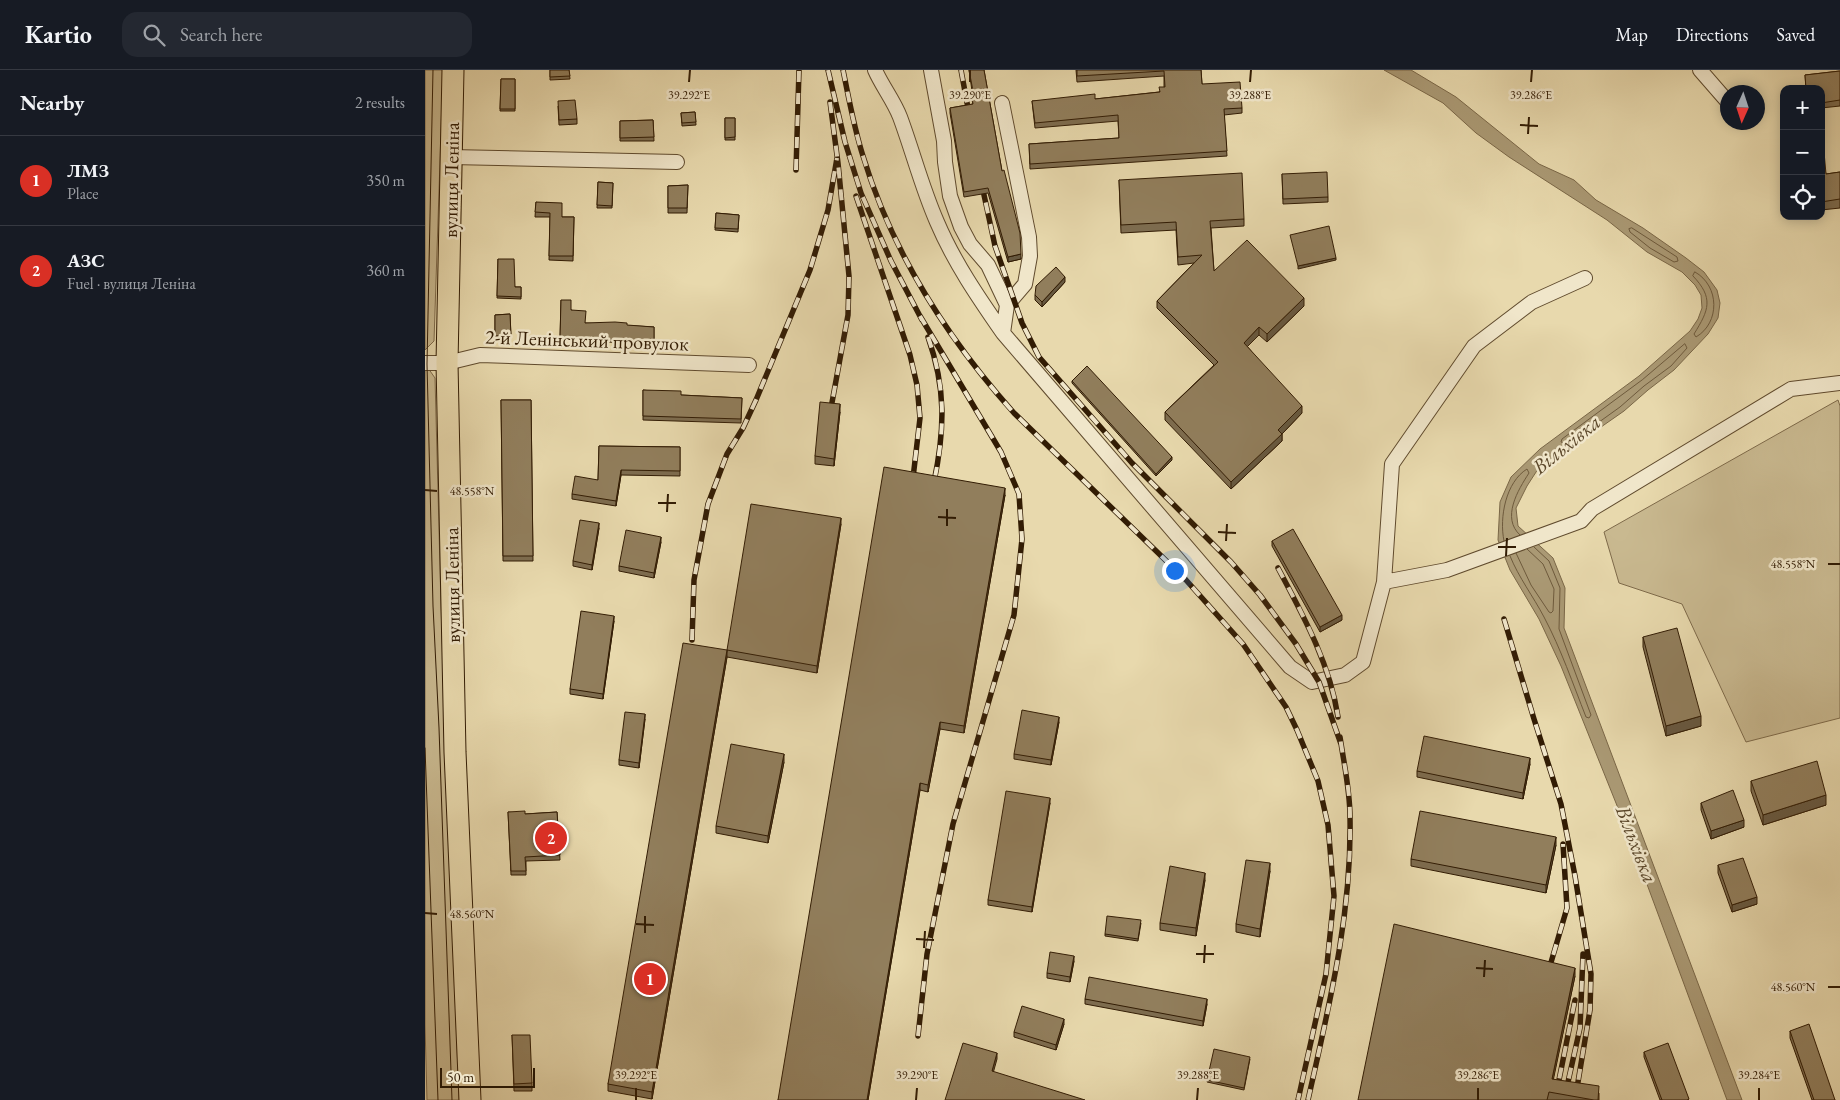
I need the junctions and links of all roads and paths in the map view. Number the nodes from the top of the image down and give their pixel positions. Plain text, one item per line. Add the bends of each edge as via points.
1 (453, 70) edge
2 (875, 70) edge
3 (931, 70) edge
4 (1700, 70) edge
5 (1720, 93) edge
6 (1002, 103) dead end
7 (451, 157) junction
8 (677, 162) dead end
9 (1585, 278) dead end
10 (1007, 305) junction
11 (1003, 333) junction
12 (447, 363) junction
13 (425, 364) edge
14 (749, 365) dead end
15 (1840, 383) edge
16 (1384, 582) junction
17 (470, 1100) edge

1 - 7 main road, вулиця Леніна
2 - 11 street via 899,116 937,222 968,284
3 - 10 street via 950,196 961,227 970,244 988,265
4 - 5 street
6 - 10 street via 1031,256 1025,284
7 - 8 street
7 - 12 main road, вулиця Леніна
9 - 16 street via 1532,302 1474,346 1392,464
10 - 11 street
11 - 16 street via 1291,666 1312,682 1345,675 1363,662
12 - 13 street, 2-й Ленінський провулок
12 - 14 street, 2-й Ленінський провулок via 480,355
12 - 17 main road, вулиця Леніна via 455,752
15 - 16 street via 1791,388 1592,509 1581,522 1447,570

